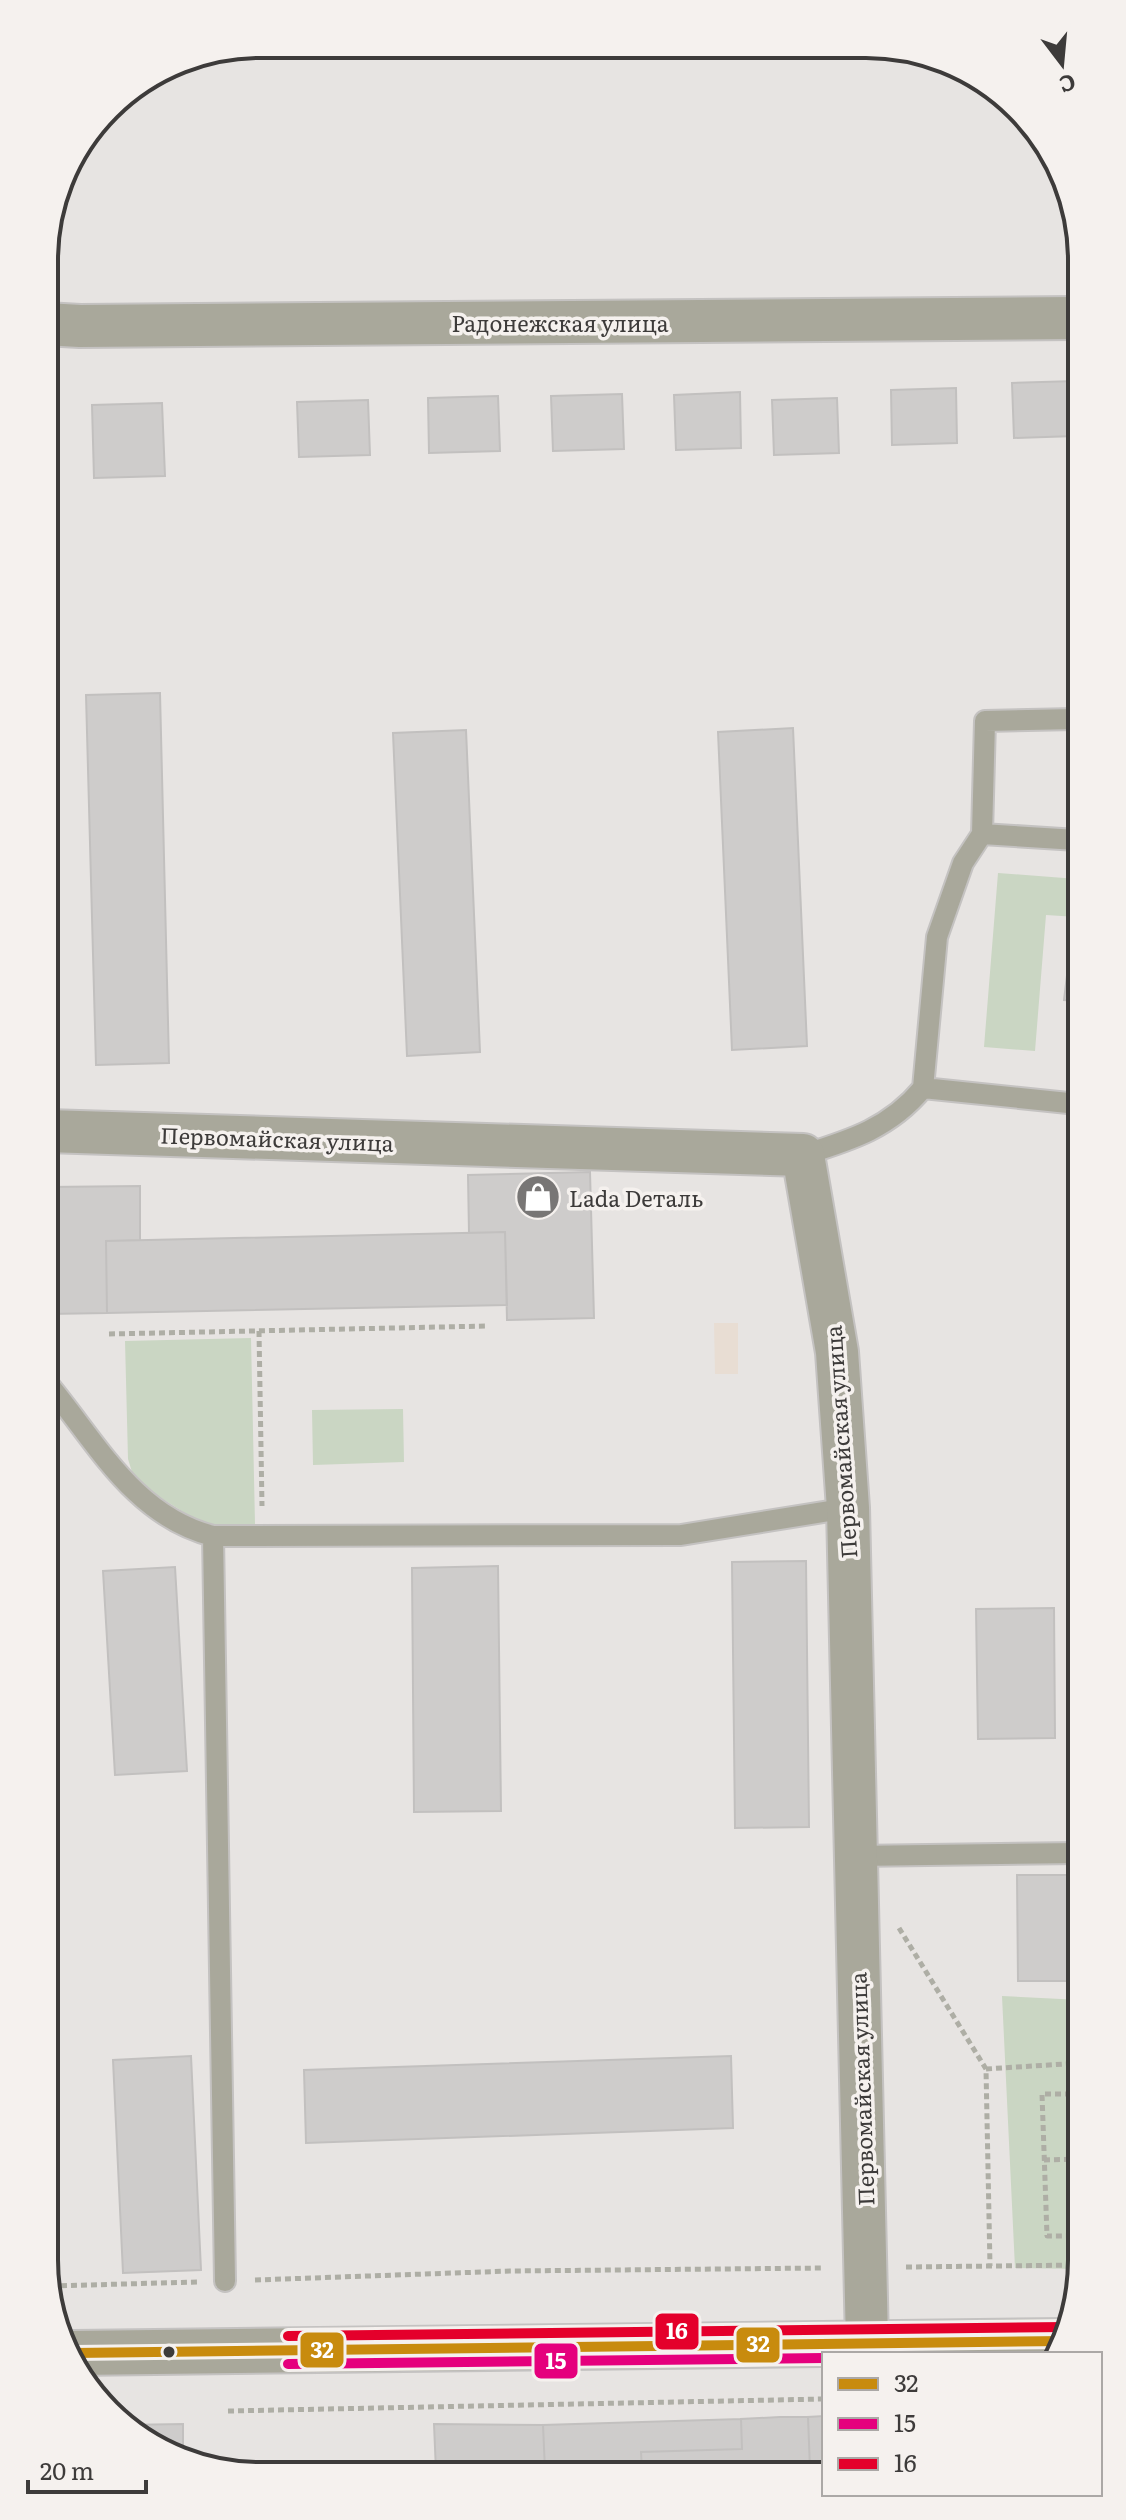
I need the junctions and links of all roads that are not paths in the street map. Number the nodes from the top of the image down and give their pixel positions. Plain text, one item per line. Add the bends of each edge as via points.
1 (1068, 318) edge
2 (58, 325) edge
3 (1068, 719) edge
4 (982, 834) junction
5 (1068, 839) edge
6 (923, 1088) junction
7 (1068, 1103) edge
8 (58, 1131) edge
9 (803, 1155) junction
10 (58, 1397) edge
11 (848, 1508) junction
12 (213, 1536) junction
13 (1068, 1853) edge
14 (855, 1856) junction
15 (225, 2281) road end
16 (1051, 2341) edge
17 (867, 2343) junction
18 (81, 2353) edge

1 - 2 street, Радонежская улица
3 - 4 lane via 985,721
4 - 5 lane
4 - 6 lane via 963,863 937,937
6 - 7 lane
6 - 9 lane via 889,1121
8 - 9 street, Первомайская улица
9 - 11 street, Первомайская улица via 837,1352
10 - 12 lane via 140,1498 189,1530
11 - 12 lane via 681,1535
11 - 14 street, Первомайская улица
12 - 15 lane
13 - 14 lane
14 - 17 street, Первомайская улица
16 - 17 street
17 - 18 street

